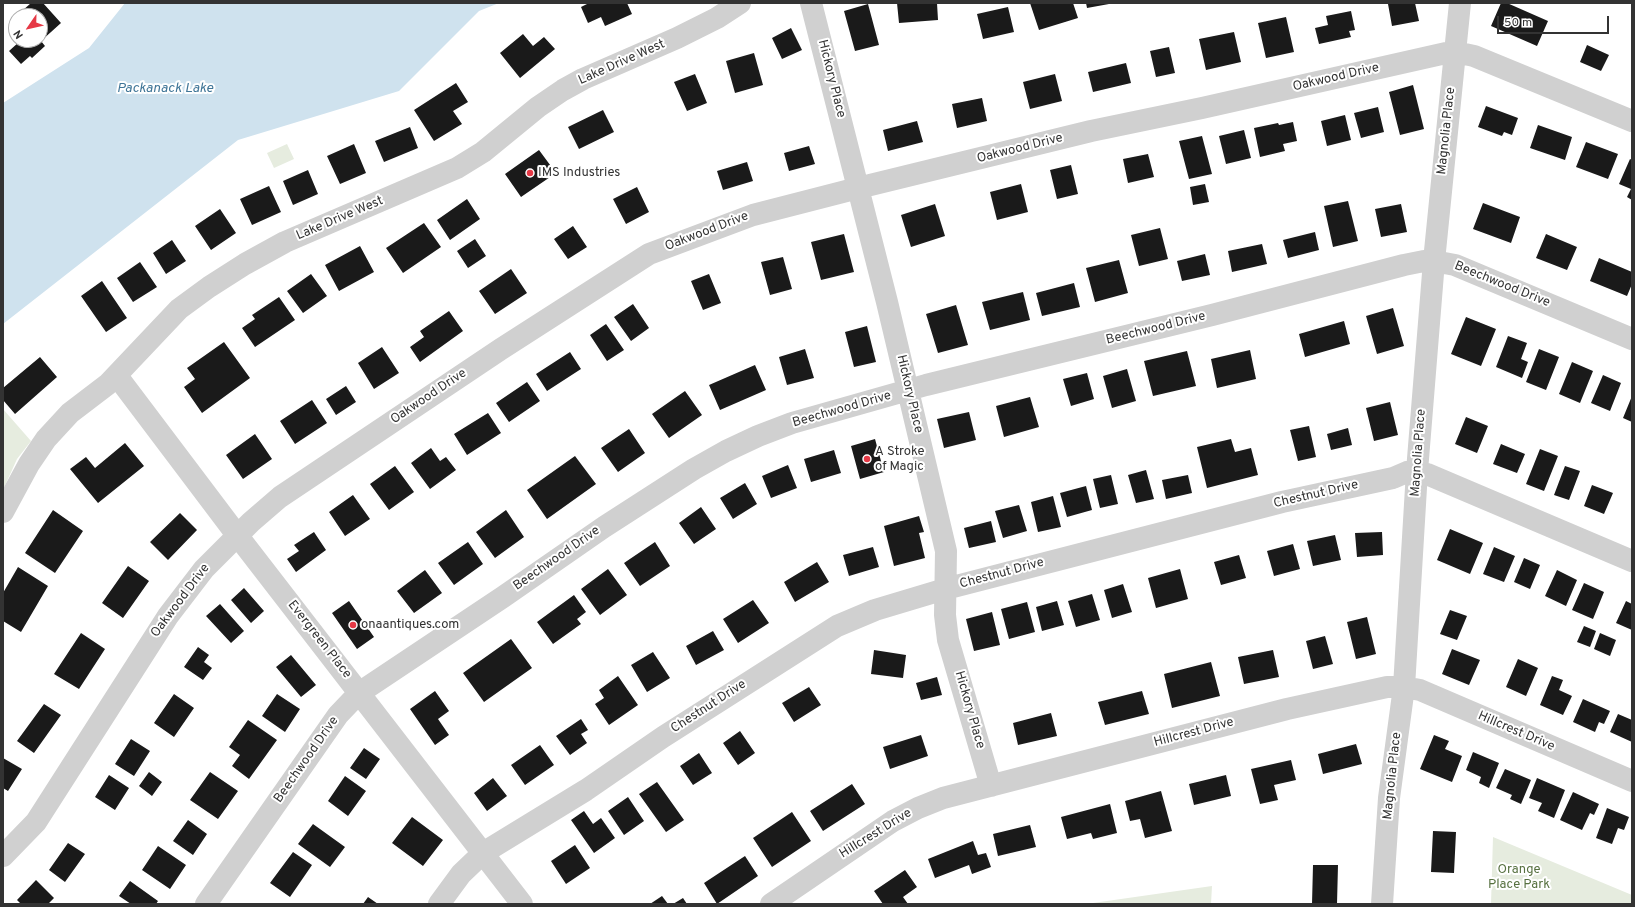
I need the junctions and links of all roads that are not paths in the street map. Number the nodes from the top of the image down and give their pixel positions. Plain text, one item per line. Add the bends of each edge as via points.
1 (740, 3) edge
2 (811, 3) edge
3 (1460, 3) edge
4 (1455, 53) junction
5 (1632, 121) edge
6 (858, 188) junction
7 (1434, 261) junction
8 (1632, 339) edge
9 (117, 376) junction
10 (908, 391) junction
11 (1417, 471) junction
12 (3, 512) edge
13 (237, 535) junction
14 (1632, 560) edge
15 (946, 589) junction
16 (1404, 687) junction
17 (359, 693) junction
18 (1632, 782) edge
19 (991, 786) junction
20 (483, 853) junction
21 (3, 856) edge
22 (206, 904) edge
23 (439, 904) edge
24 (522, 904) edge
25 (772, 904) edge
26 (1382, 904) edge

1 - 9 street, Lake Drive West via 677,38 563,90 483,152 457,168 285,242 245,264 179,309
2 - 6 street, Hickory Place
3 - 4 street, Magnolia Place
4 - 5 street, Oakwood Drive via 1474,56
4 - 6 street, Oakwood Drive via 1091,131
4 - 7 street, Magnolia Place
6 - 10 street, Hickory Place
6 - 13 street, Oakwood Drive via 753,215 649,254 501,349 280,497
7 - 8 street, Beechwood Drive via 1455,265
7 - 10 street, Beechwood Drive via 1404,264
7 - 11 street, Magnolia Place
9 - 12 street, Lake Drive West via 70,413 46,439
9 - 13 street, Evergreen Place
10 - 15 street, Hickory Place via 946,551
10 - 17 street, Beechwood Drive via 792,423 726,451 604,527
11 - 14 street
11 - 15 street, Chestnut Drive via 1282,502
11 - 16 street, Magnolia Place
13 - 17 street, Evergreen Place
13 - 21 street, Oakwood Drive via 204,569 168,616 36,822
15 - 19 street, Hickory Place via 945,615 948,640
15 - 20 street, Chestnut Drive via 875,610 837,626 663,737 586,790
16 - 18 street, Hillcrest Drive via 1420,690
16 - 19 street, Hillcrest Drive via 1387,687 1287,709
16 - 26 street, Magnolia Place via 1389,798
17 - 20 street, Evergreen Place
17 - 22 street, Beechwood Drive via 338,715
19 - 25 street, Hillcrest Drive via 943,798 893,821
20 - 23 street, Chestnut Drive via 460,874
20 - 24 street, Evergreen Place

